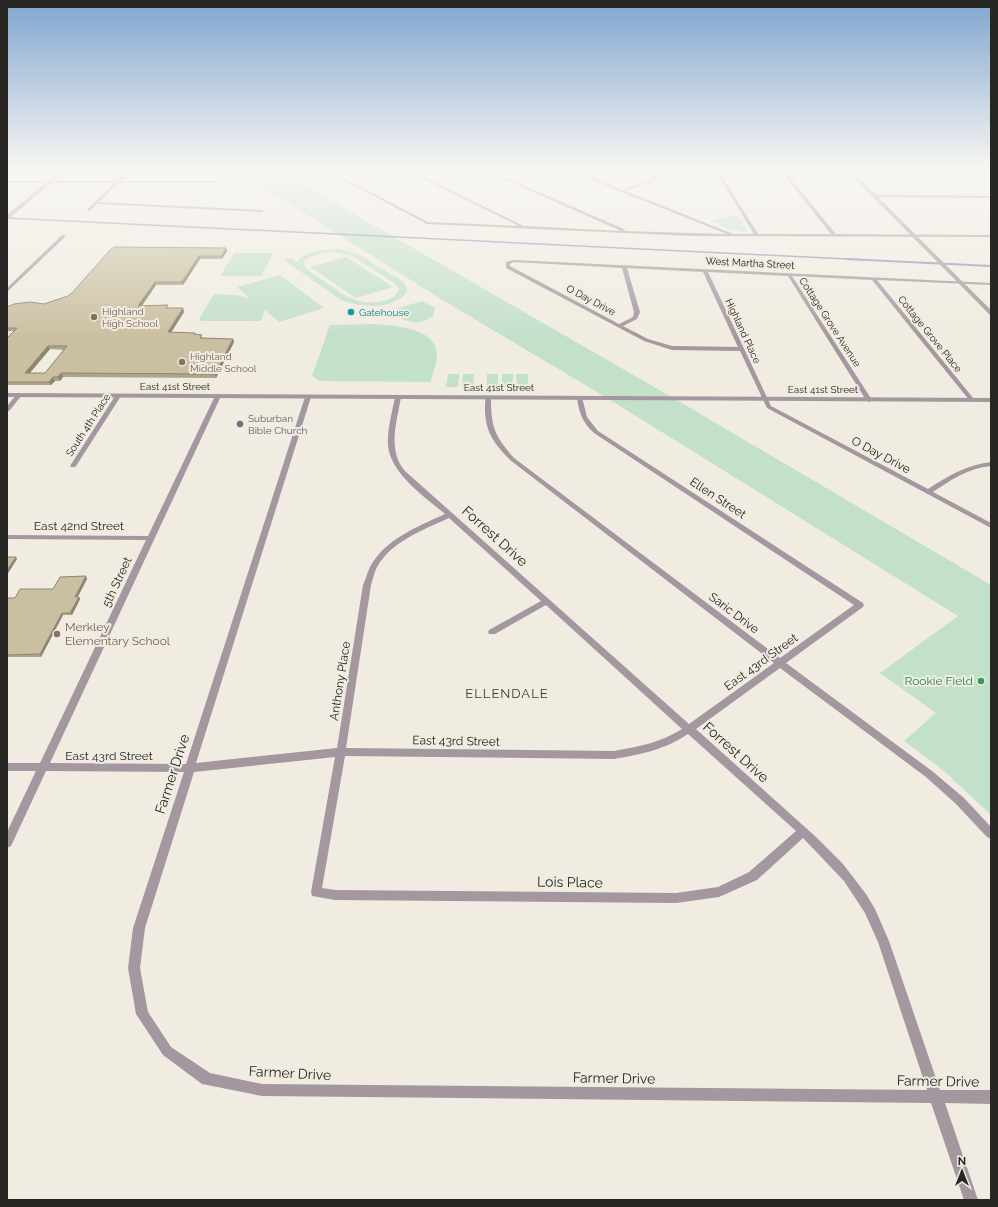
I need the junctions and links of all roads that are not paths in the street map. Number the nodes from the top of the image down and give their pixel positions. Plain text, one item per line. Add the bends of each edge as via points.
1 (473, 225) edge
2 (520, 225) edge
3 (613, 225) edge
4 (711, 225) edge
5 (751, 225) edge
6 (826, 225) edge
7 (903, 225) edge
8 (526, 228) junction
9 (629, 232) junction
10 (736, 235) junction
11 (757, 235) junction
12 (64, 236) dead end
13 (835, 236) junction
14 (913, 236) junction
15 (991, 236) edge
16 (508, 263) joint
17 (624, 266) junction
18 (705, 270) junction
19 (789, 274) junction
20 (874, 278) junction
21 (960, 282) junction
22 (991, 284) edge
23 (7, 292) edge
24 (991, 314) edge
25 (619, 326) junction
26 (742, 349) junction
27 (7, 395) edge
28 (19, 396) junction
29 (118, 396) junction
30 (218, 396) junction
31 (308, 397) junction
32 (398, 397) junction
33 (488, 397) junction
34 (580, 398) junction
35 (765, 399) junction
36 (869, 400) junction
37 (972, 400) junction
38 (991, 400) edge
39 (7, 410) edge
40 (991, 464) edge
41 (74, 466) dead end
42 (928, 492) junction
43 (449, 515) junction
44 (991, 526) edge
45 (7, 537) edge
46 (151, 538) junction
47 (547, 601) junction
48 (860, 605) joint
49 (492, 632) dead end
50 (780, 663) junction
51 (689, 729) junction
52 (341, 752) junction
53 (7, 767) edge
54 (42, 767) junction
55 (189, 768) junction
56 (803, 831) junction
57 (991, 834) edge
58 (7, 842) edge
59 (316, 892) joint
60 (935, 1096) junction
61 (991, 1097) edge
62 (971, 1200) edge

1 - 8 street
2 - 8 street
3 - 9 street
4 - 10 street
5 - 11 street
6 - 13 street
7 - 14 street
8 - 9 street
9 - 10 street
10 - 11 street
11 - 13 street
12 - 23 street
13 - 14 street
14 - 15 street
14 - 21 street
16 - 17 street, West Martha Street via 514,261
16 - 25 street, O Day Drive via 508,267
17 - 18 street, West Martha Street
17 - 25 street via 636,312 635,318
18 - 19 street, West Martha Street
18 - 26 street, Highland Place
19 - 20 street, West Martha Street
19 - 36 street, Cottage Grove Avenue
20 - 21 street, West Martha Street
20 - 37 street, Cottage Grove Place
21 - 22 street, West Martha Street
21 - 24 street
25 - 26 street, O Day Drive via 646,340 672,348
26 - 35 street, Highland Place
27 - 28 street, East 41st Street
28 - 29 street, East 41st Street
28 - 39 street
29 - 30 street, East 41st Street
29 - 41 street, South 4th Place
30 - 31 street, East 41st Street
30 - 46 street, 5th Street
31 - 32 street, East 41st Street
31 - 55 street, Farmer Drive
32 - 33 street, East 41st Street
32 - 43 street, Forrest Drive via 391,438 394,460 413,482
33 - 34 street, East 41st Street
33 - 50 street, Saric Drive via 488,422 491,434 512,459
34 - 35 street, East 41st Street
34 - 48 street, Ellen Street via 582,415 596,432
35 - 36 street, East 41st Street
35 - 42 street, O Day Drive via 769,407
36 - 37 street, East 41st Street
37 - 38 street, East 41st Street
40 - 42 street via 963,470
42 - 44 street, O Day Drive
43 - 47 street, Forrest Drive
43 - 52 street, Anthony Place via 406,535 387,549 375,565 367,586
45 - 46 street, East 42nd Street
46 - 54 street, 5th Street
47 - 49 street
47 - 51 street, Forrest Drive
48 - 50 street, East 43rd Street
50 - 51 street, East 43rd Street
50 - 57 street, Saric Drive via 929,774 960,801
51 - 52 street, East 43rd Street via 670,741 614,755
51 - 56 street, Forrest Drive
52 - 55 street, East 43rd Street
52 - 59 street, Anthony Place
53 - 54 street, East 43rd Street
54 - 55 street, East 43rd Street
54 - 58 street, 5th Street
55 - 60 street, Farmer Drive via 139,928 134,968 142,1014 167,1052 207,1078 262,1090
56 - 59 street, Lois Place via 753,876 719,892 676,898 334,895
56 - 60 street, Forrest Drive via 836,862 869,909 883,941
60 - 61 street, Farmer Drive
60 - 62 street, Forrest Drive

